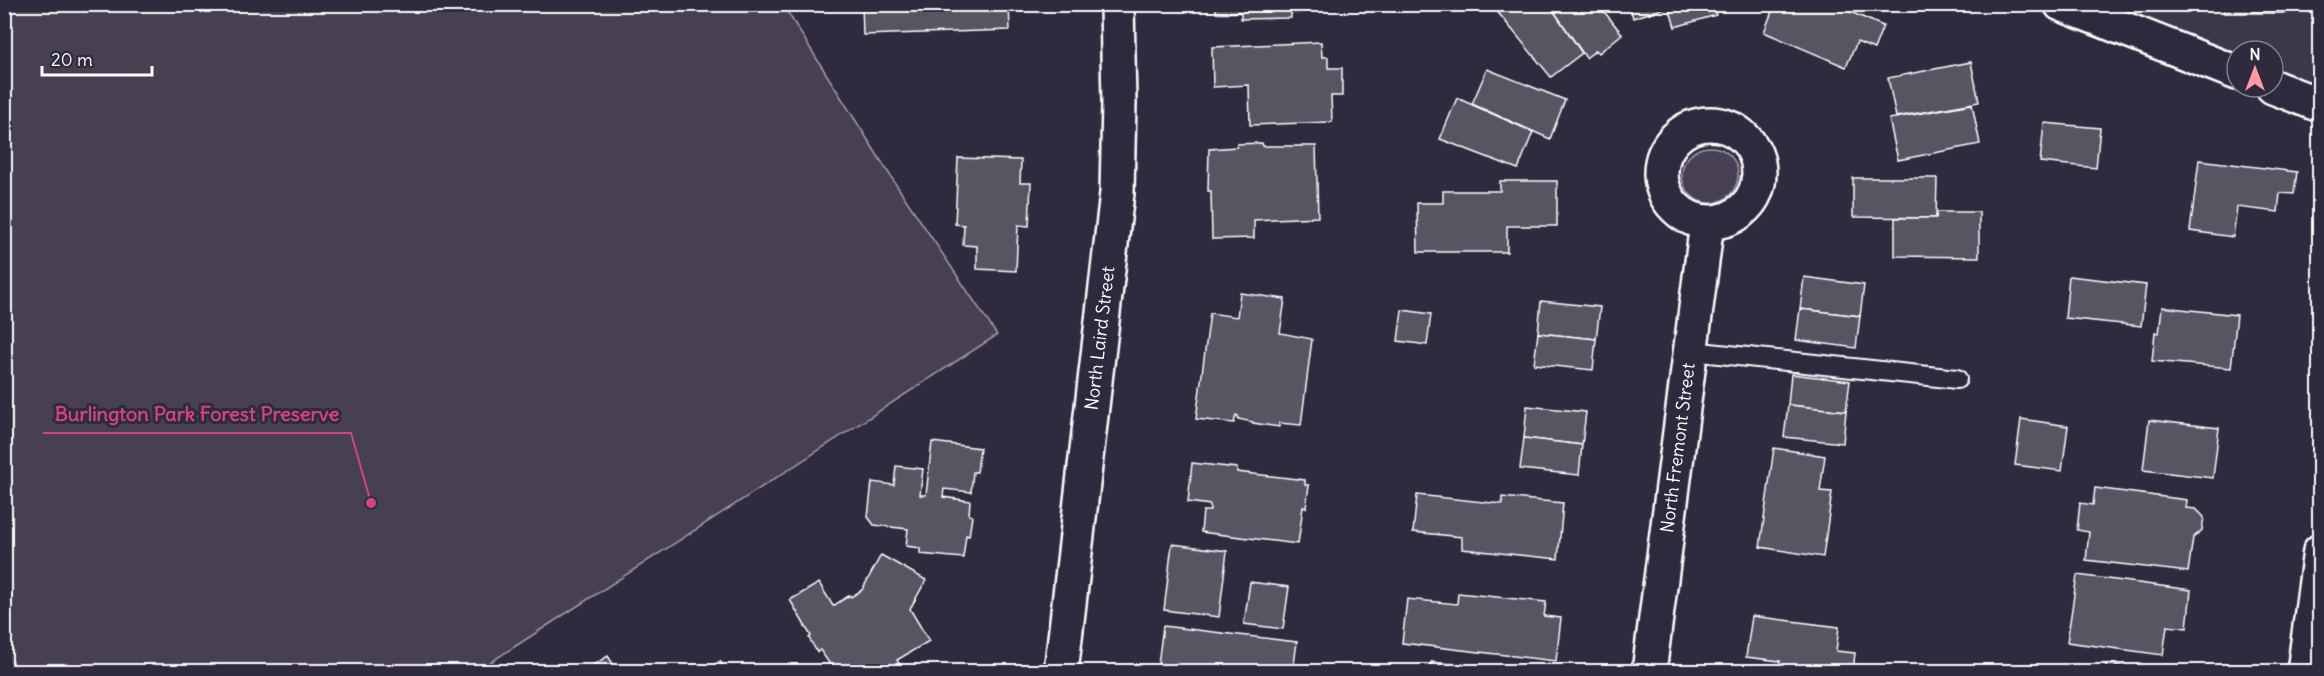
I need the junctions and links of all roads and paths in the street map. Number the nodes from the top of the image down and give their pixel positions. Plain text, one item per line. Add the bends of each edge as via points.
1 (1118, 4) edge
2 (2061, 4) edge
3 (2225, 68) edge
4 (2285, 92) edge
5 (2319, 105) edge
6 (1707, 223) dead end
7 (1691, 351) junction
8 (1957, 379) dead end
9 (2319, 551) edge
10 (1061, 672) edge
11 (1649, 672) edge
12 (2304, 672) edge

1 - 10 street, North Laird Street via 1116,193
2 - 3 street
4 - 5 street
6 - 7 street, North Fremont Street
7 - 8 lane
7 - 11 street, North Fremont Street
9 - 12 street

